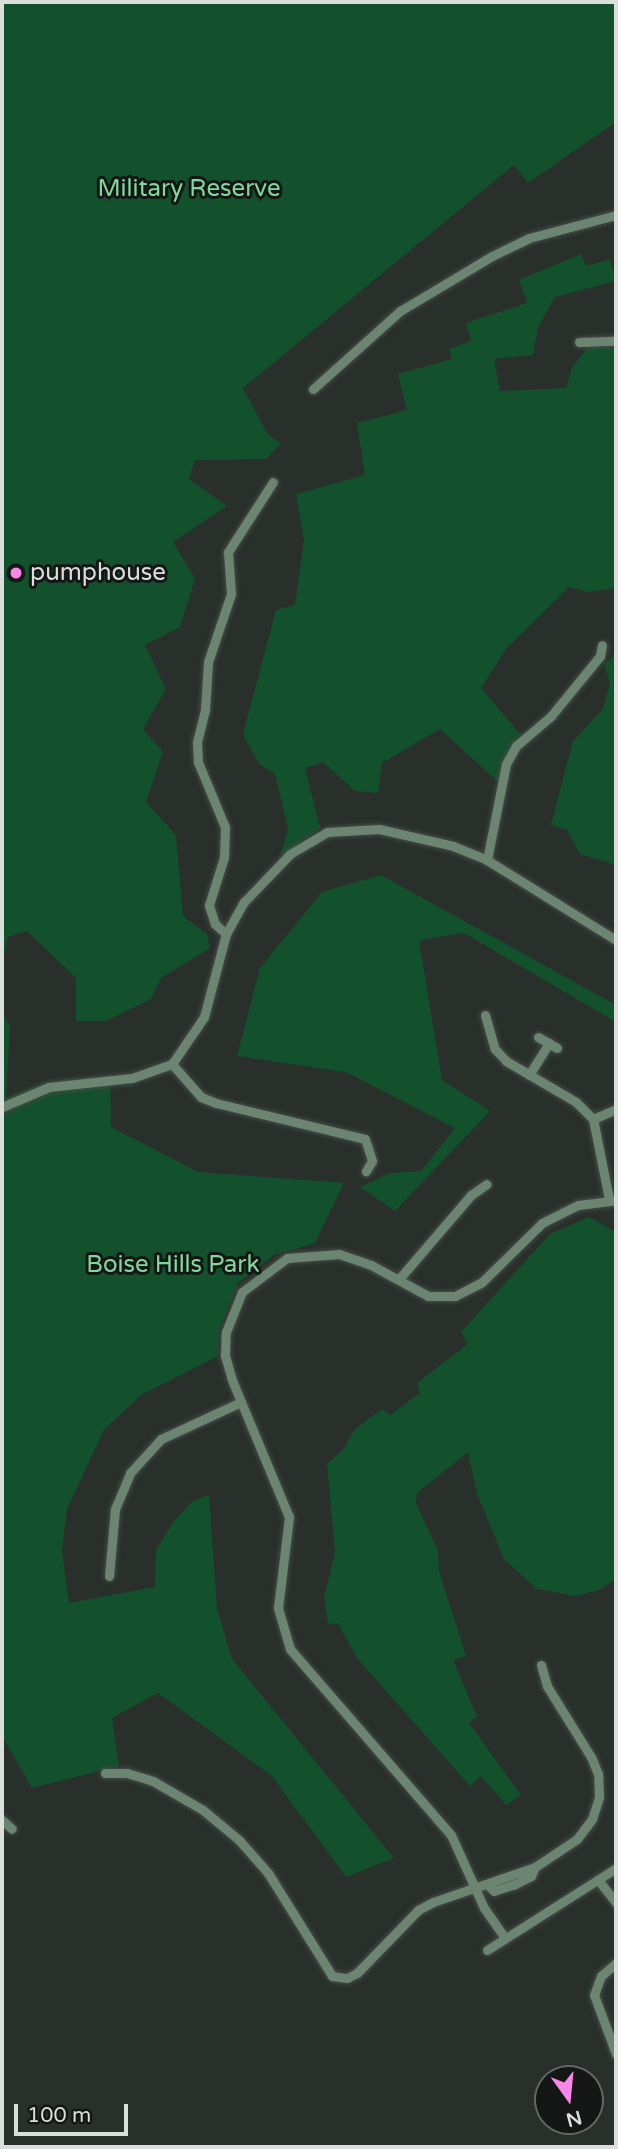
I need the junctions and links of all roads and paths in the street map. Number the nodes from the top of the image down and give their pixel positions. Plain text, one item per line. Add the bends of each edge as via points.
1 (616, 215) edge
2 (616, 341) edge
3 (579, 342) dead end
4 (313, 389) dead end
5 (273, 482) dead end
6 (602, 645) dead end
7 (487, 860) junction
8 (226, 934) junction
9 (616, 940) edge
10 (485, 1015) dead end
11 (538, 1037) dead end
12 (172, 1064) junction
13 (529, 1075) junction
14 (2, 1107) edge
15 (616, 1109) edge
16 (593, 1119) junction
17 (366, 1171) dead end
18 (487, 1184) dead end
19 (613, 1200) edge
20 (399, 1279) junction
21 (240, 1402) junction
22 (109, 1576) dead end
23 (541, 1665) dead end
24 (105, 1773) dead end
25 (2, 1820) edge
26 (12, 1829) dead end
27 (616, 1868) edge
28 (599, 1881) junction
29 (476, 1891) junction
30 (616, 1903) edge
31 (505, 1938) junction
32 (487, 1951) dead end
33 (616, 1962) edge
34 (616, 2054) edge

1 - 4 street via 529,238 492,256 400,312
2 - 3 street
5 - 8 street via 228,552 231,594 208,662 205,710 197,742 198,762 225,827 223,857 209,905 215,924
6 - 7 street via 592,666 551,716 516,746 506,764
7 - 8 street via 453,846 379,829 327,832 307,842 264,878
7 - 9 street
8 - 12 street via 204,1017
10 - 13 street via 495,1049 506,1062
11 - 13 street via 553,1046
12 - 14 street via 139,1076 49,1087
12 - 17 street via 201,1097 216,1103 365,1139 372,1161
13 - 16 street via 576,1102
15 - 16 street
16 - 19 street
18 - 20 street via 471,1195
19 - 20 street via 578,1205 542,1223 467,1292 428,1296
20 - 21 street via 359,1259 323,1252 287,1258 254,1278 232,1311 225,1343
21 - 22 street via 161,1439 130,1473 115,1509
21 - 29 street via 289,1517 278,1608 290,1649 451,1835
23 - 29 street via 547,1686 594,1766 599,1797 592,1819 577,1839 535,1867 531,1876 494,1891 489,1886
24 - 29 street via 127,1773 153,1782 203,1810 239,1840 268,1873 325,1970 339,1978 357,1973 418,1910
25 - 26 street
27 - 28 street
28 - 30 street
28 - 31 street
29 - 31 street
31 - 32 street
33 - 34 street via 601,1976 594,1995

